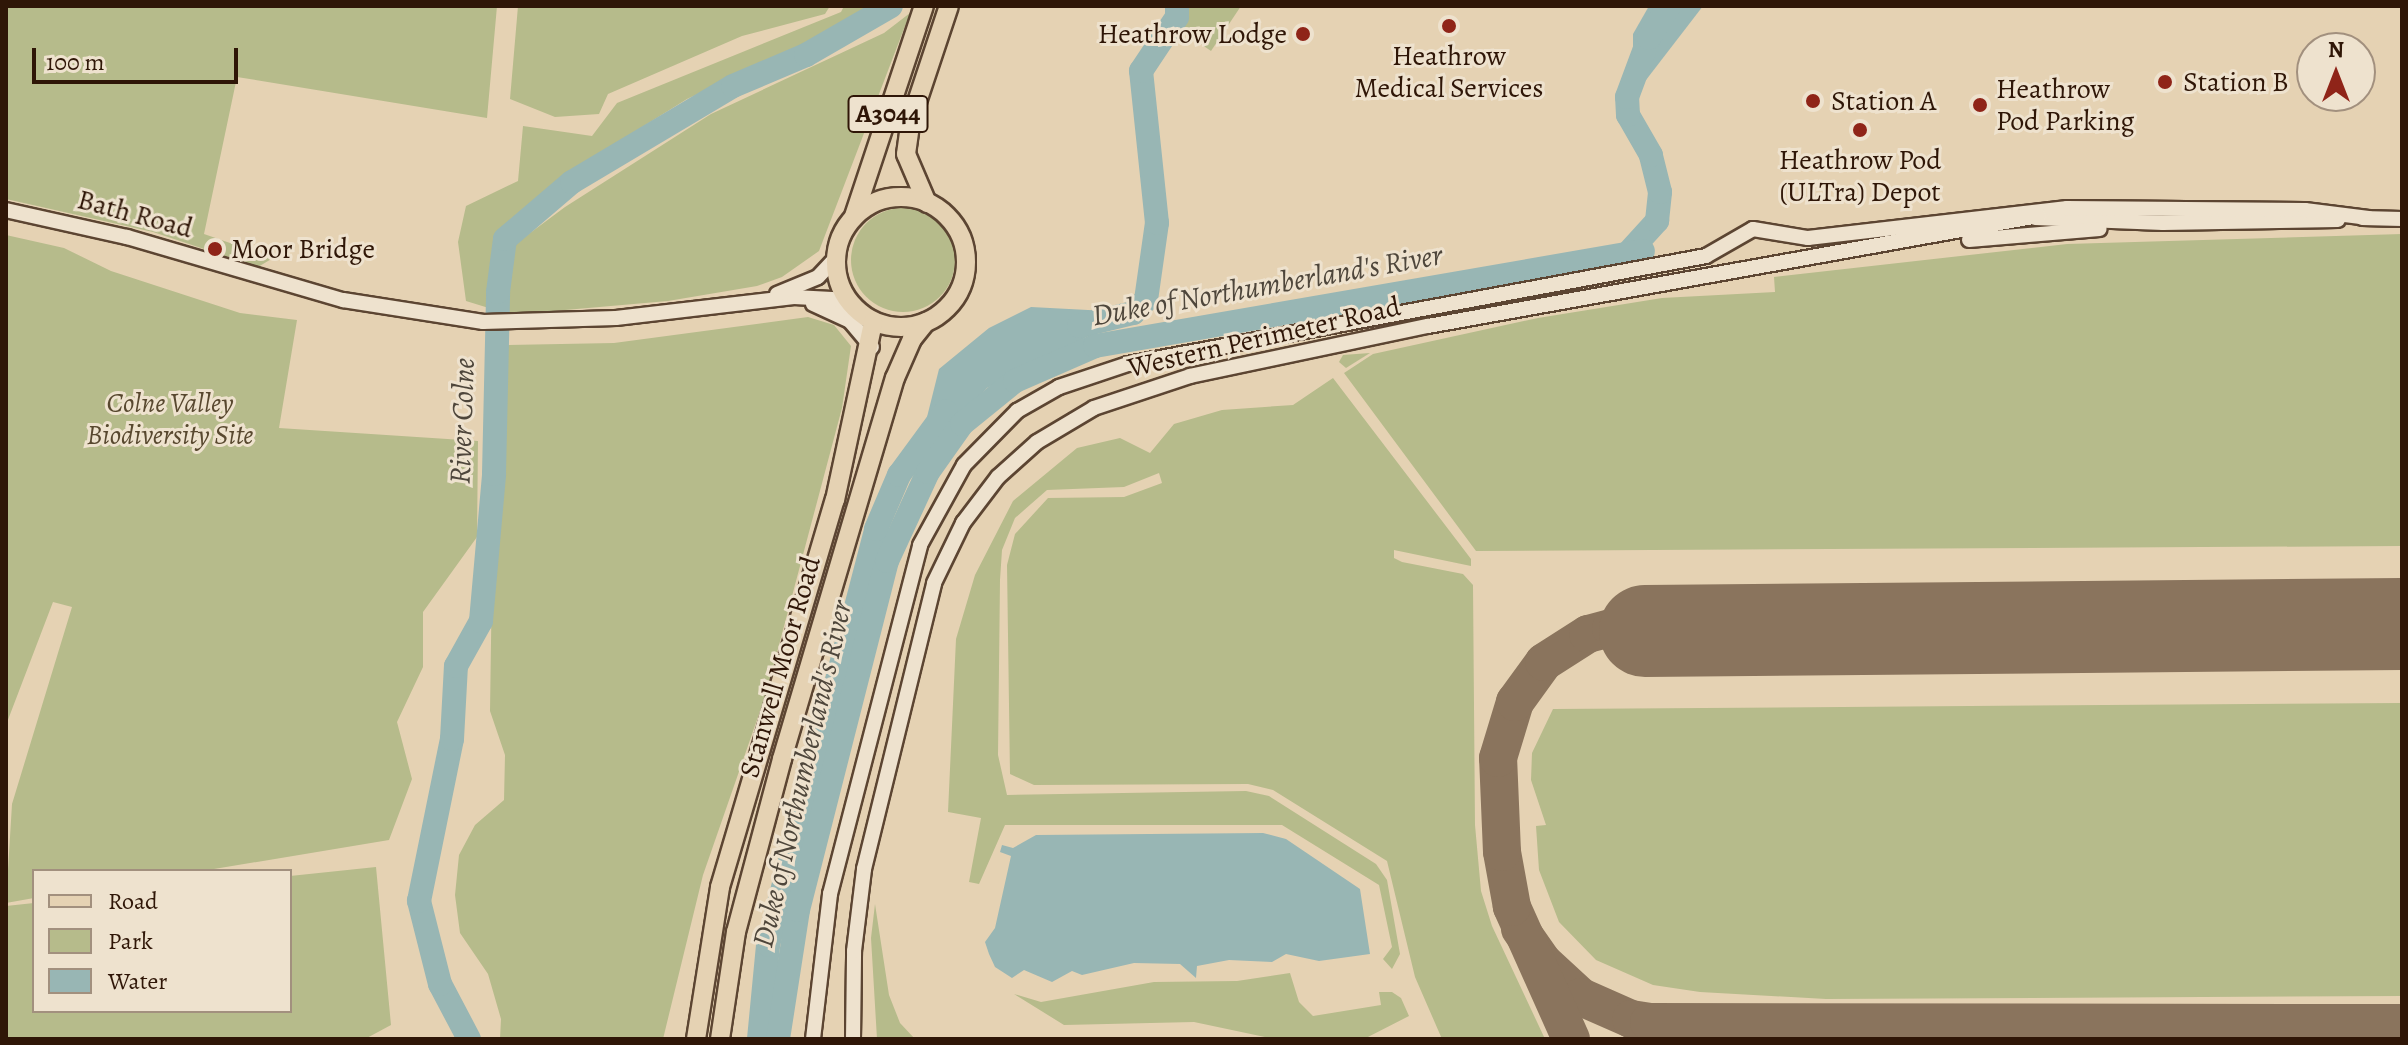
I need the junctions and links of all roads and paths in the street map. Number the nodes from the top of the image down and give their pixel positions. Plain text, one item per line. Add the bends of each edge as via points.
1 (949, 6) edge
2 (923, 8) edge
3 (927, 203) junction
4 (2067, 208) junction
5 (6, 210) edge
6 (2000, 214) junction
7 (854, 217) junction
8 (2033, 218) junction
9 (2368, 218) junction
10 (2402, 219) edge
11 (2163, 223) junction
12 (1909, 242) junction
13 (835, 259) junction
14 (794, 297) junction
15 (765, 299) junction
16 (853, 308) junction
17 (873, 322) junction
18 (926, 322) junction
19 (872, 347) junction
20 (696, 1039) edge
21 (720, 1039) edge
22 (813, 1039) edge
23 (853, 1039) edge

1 - 3 main road, A3044 via 911,120 906,154
2 - 7 main road, A3044
3 - 7 main road via 882,198
3 - 18 main road via 957,226 966,263 955,298
4 - 6 street, Western Perimeter Road
4 - 8 street, Western Perimeter Road
4 - 9 street, Western Perimeter Road via 2305,210
5 - 15 street, Bath Road via 127,237 343,300 483,322 616,318
6 - 8 street, Western Perimeter Road
6 - 22 street, Western Perimeter Road via 1808,238 1753,229 1706,256 1128,364 1059,387 1017,411 956,476 920,545 830,894
7 - 13 main road via 838,242
8 - 11 street, Western Perimeter Road
8 - 12 street, Western Perimeter Road
9 - 10 street, Western Perimeter Road
9 - 11 street, Western Perimeter Road
11 - 12 street, Western Perimeter Road
12 - 23 street, Western Perimeter Road via 1428,326 1190,376 1094,408 1020,455 976,505 951,544 913,655 864,869 854,951
13 - 15 street via 818,277
13 - 16 main road via 842,291
14 - 15 street
14 - 16 street via 832,299
14 - 19 street via 850,321
16 - 17 main road
17 - 18 main road via 897,328
17 - 19 main road, Stanwell Moor Road
18 - 21 main road, Stanwell Moor Road via 912,339 895,378 782,759 739,918
19 - 20 main road, Stanwell Moor Road via 835,500 720,887

